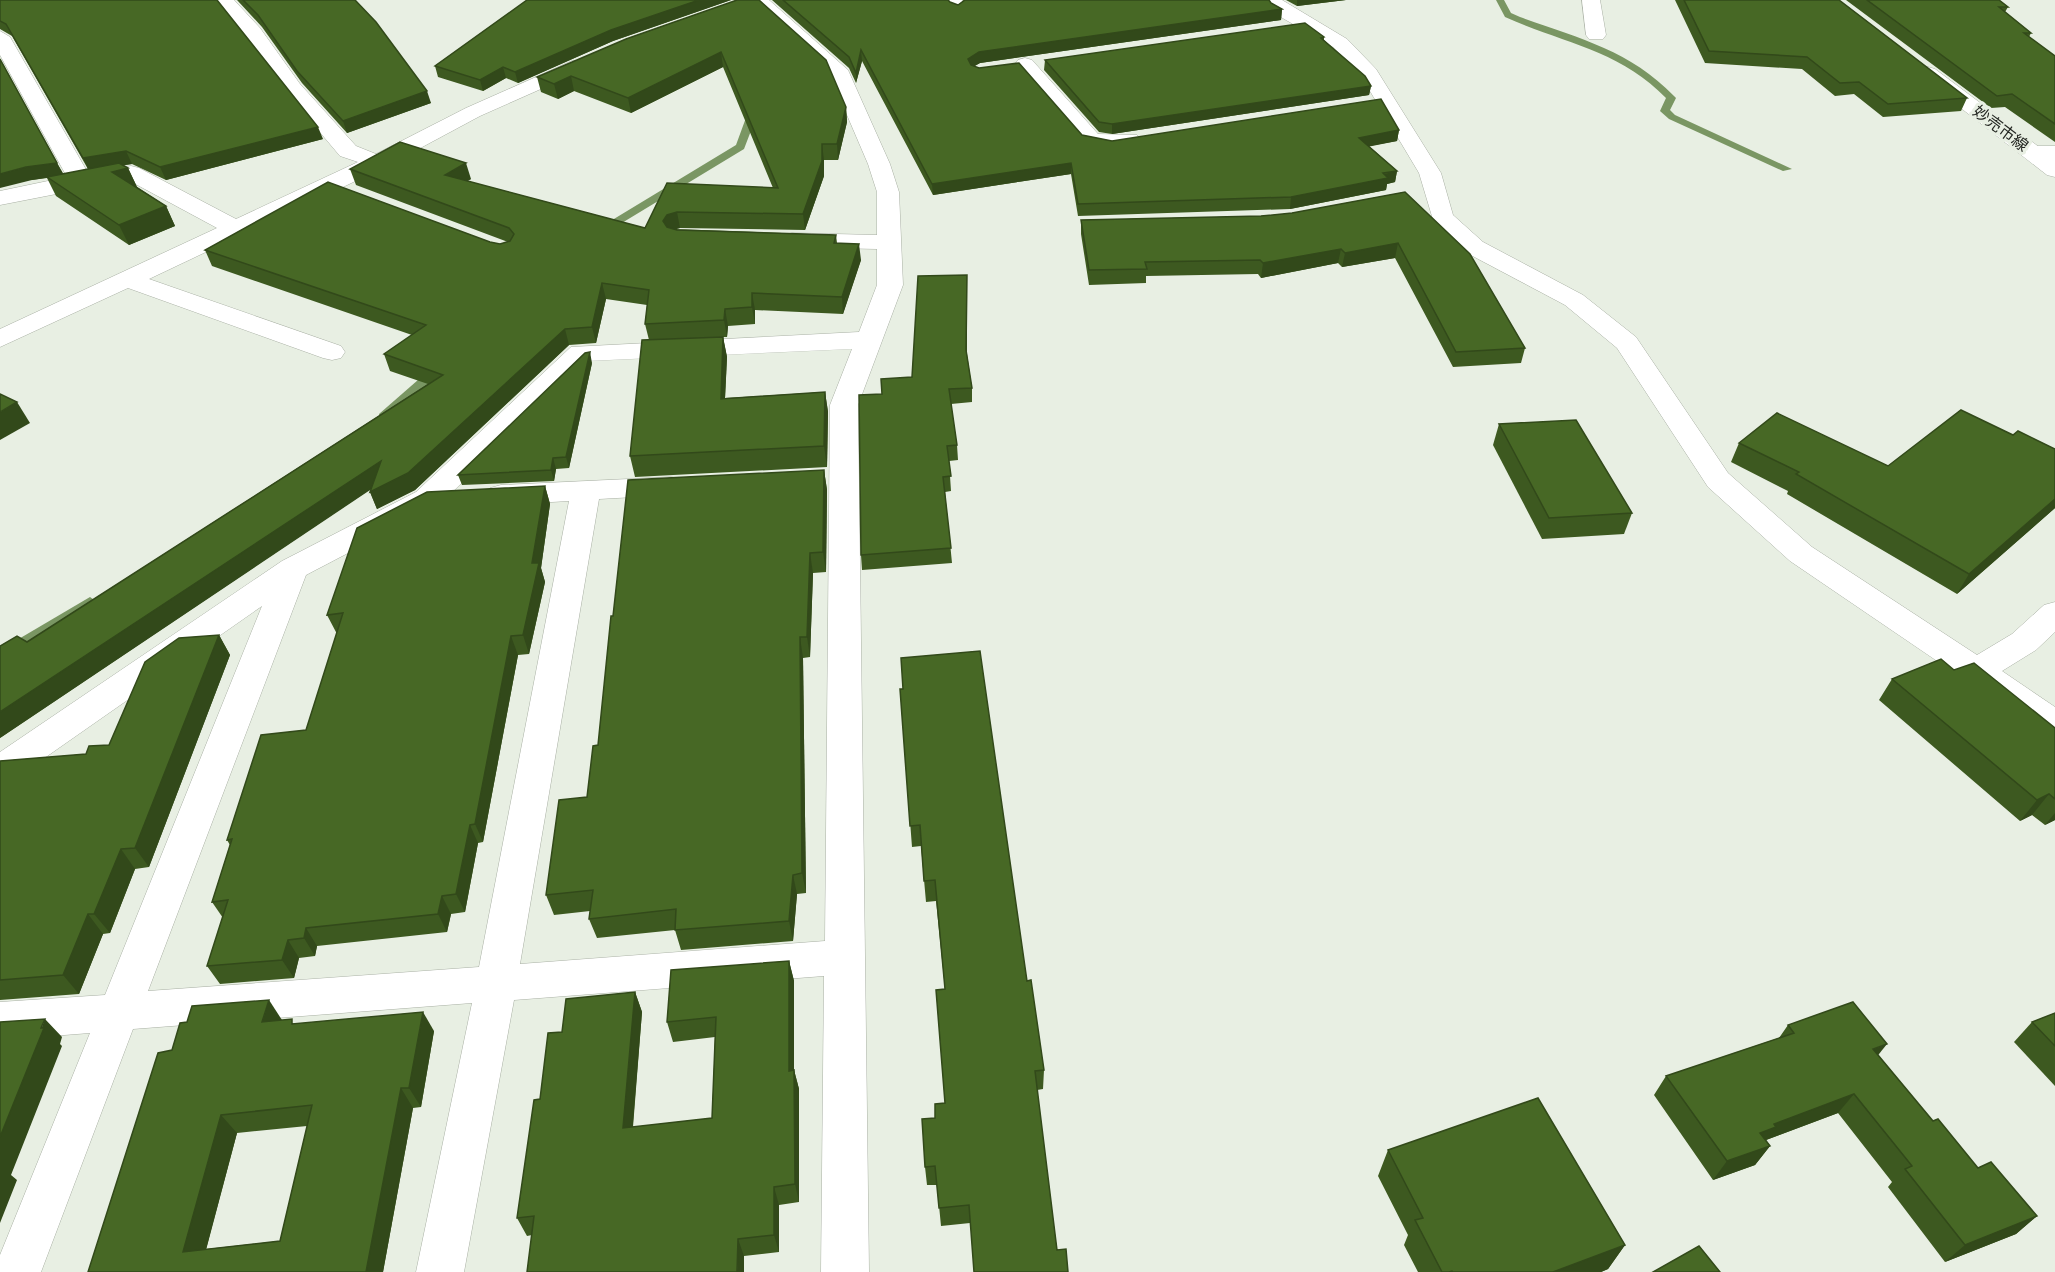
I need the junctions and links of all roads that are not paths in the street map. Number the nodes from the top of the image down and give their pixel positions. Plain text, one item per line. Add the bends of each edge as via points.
1 (224, 0) edge
2 (1272, 0) edge
3 (1591, 0) edge
4 (750, 2) edge
5 (1308, 24) junction
6 (1273, 29) edge
7 (1596, 35) dead end
8 (0, 37) edge
9 (600, 56) edge
10 (1049, 61) edge
11 (1914, 63) edge
12 (1025, 64) junction
13 (1003, 68) edge
14 (1146, 137) edge
15 (2045, 153) edge
16 (377, 162) junction
17 (2055, 170) edge
18 (81, 181) junction
19 (329, 185) junction
20 (0, 198) edge
21 (362, 198) edge
22 (237, 230) junction
23 (773, 239) edge
24 (891, 242) junction
25 (129, 280) junction
26 (0, 339) edge
27 (867, 340) junction
28 (332, 352) dead end
29 (703, 485) edge
30 (586, 491) junction
31 (427, 499) junction
32 (293, 569) junction
33 (2055, 613) edge
34 (1978, 670) junction
35 (2055, 724) edge
36 (0, 770) edge
37 (844, 957) junction
38 (497, 981) junction
39 (121, 1013) junction
40 (0, 1022) edge
41 (17, 1272) edge
42 (440, 1272) edge
43 (845, 1272) edge

1 - 16 street via 348,151
2 - 5 street
3 - 7 street
4 - 24 street via 776,18 838,70 888,192
5 - 6 street
5 - 34 street via 1340,43 1369,73 1374,103 1430,172 1423,192 1442,218 1474,247 1574,300 1627,343 1718,480 1801,554
8 - 18 street
9 - 16 street via 473,112
10 - 12 street
11 - 15 street, 妙売市線
12 - 13 street
12 - 14 street via 1091,140 1112,143
15 - 17 street, 妙売市線
16 - 19 street
18 - 20 street
18 - 22 street via 131,173
19 - 21 street
19 - 22 street
22 - 25 street
23 - 24 street
24 - 27 street via 890,285
25 - 26 street
25 - 28 street
27 - 31 street via 579,353
27 - 37 street via 844,405 832,479
29 - 30 street
30 - 31 street
30 - 38 street
31 - 32 street
32 - 36 street
32 - 39 street
33 - 34 street via 2024,642
34 - 35 street
37 - 38 street
37 - 43 street
38 - 39 street
38 - 42 street
39 - 40 street
39 - 41 street

